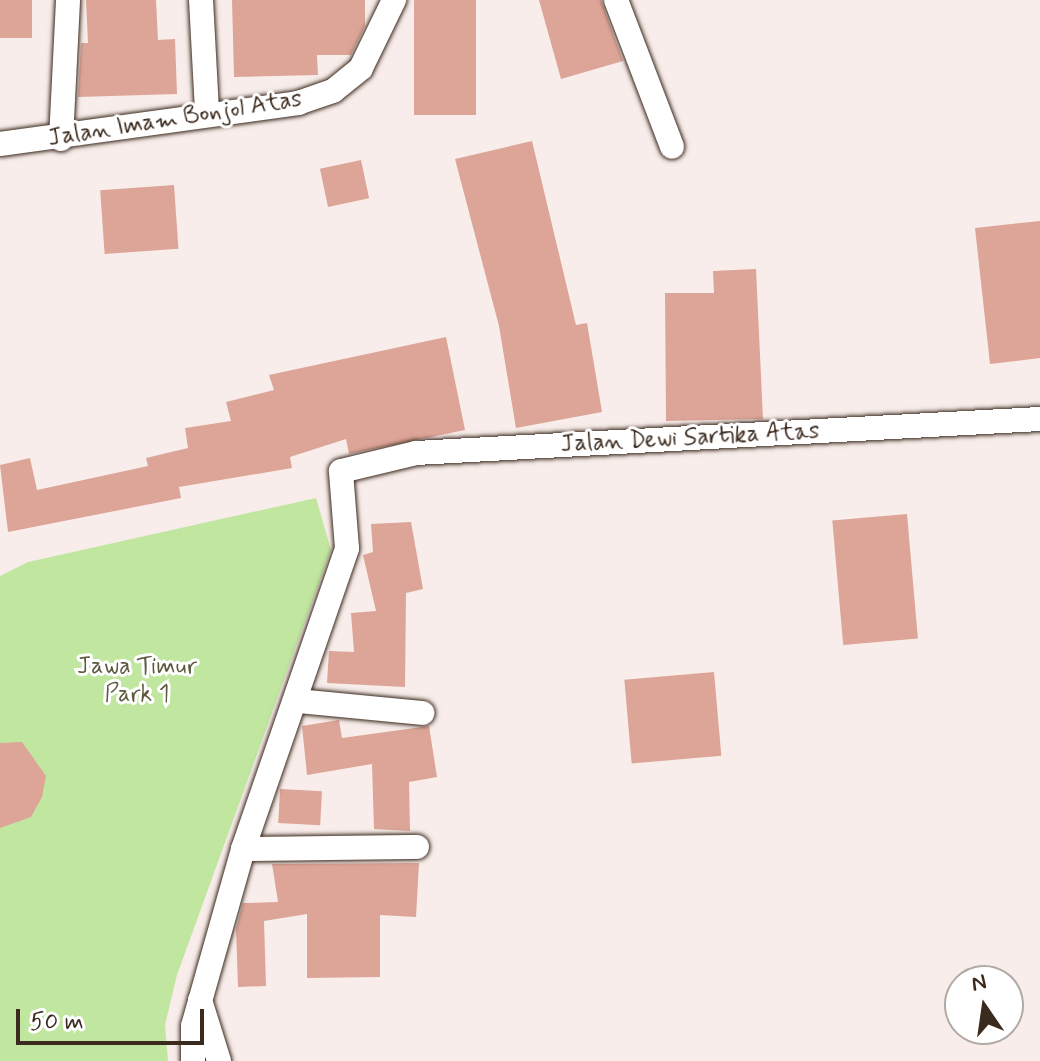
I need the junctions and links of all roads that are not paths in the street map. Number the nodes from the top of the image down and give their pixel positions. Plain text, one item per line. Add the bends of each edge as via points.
1 (68, 0) edge
2 (201, 0) edge
3 (394, 0) edge
4 (616, 0) edge
5 (207, 112) junction
6 (61, 139) junction
7 (0, 144) edge
8 (672, 147) dead end
9 (1040, 419) edge
10 (298, 701) junction
11 (422, 713) dead end
12 (417, 847) dead end
13 (243, 849) junction
14 (200, 1000) junction
15 (193, 1061) edge
16 (219, 1061) edge

1 - 6 street
2 - 5 street
3 - 5 street, Jalan Imam Bonjol Atas via 361,68 333,91 298,103
4 - 8 street
5 - 6 street, Jalan Imam Bonjol Atas
6 - 7 street, Jalan Imam Bonjol Atas
9 - 10 street, Jalan Dewi Sartika Atas via 416,453 341,471 347,548
10 - 11 street
10 - 13 street
12 - 13 street
13 - 14 street
14 - 15 street
14 - 16 street

